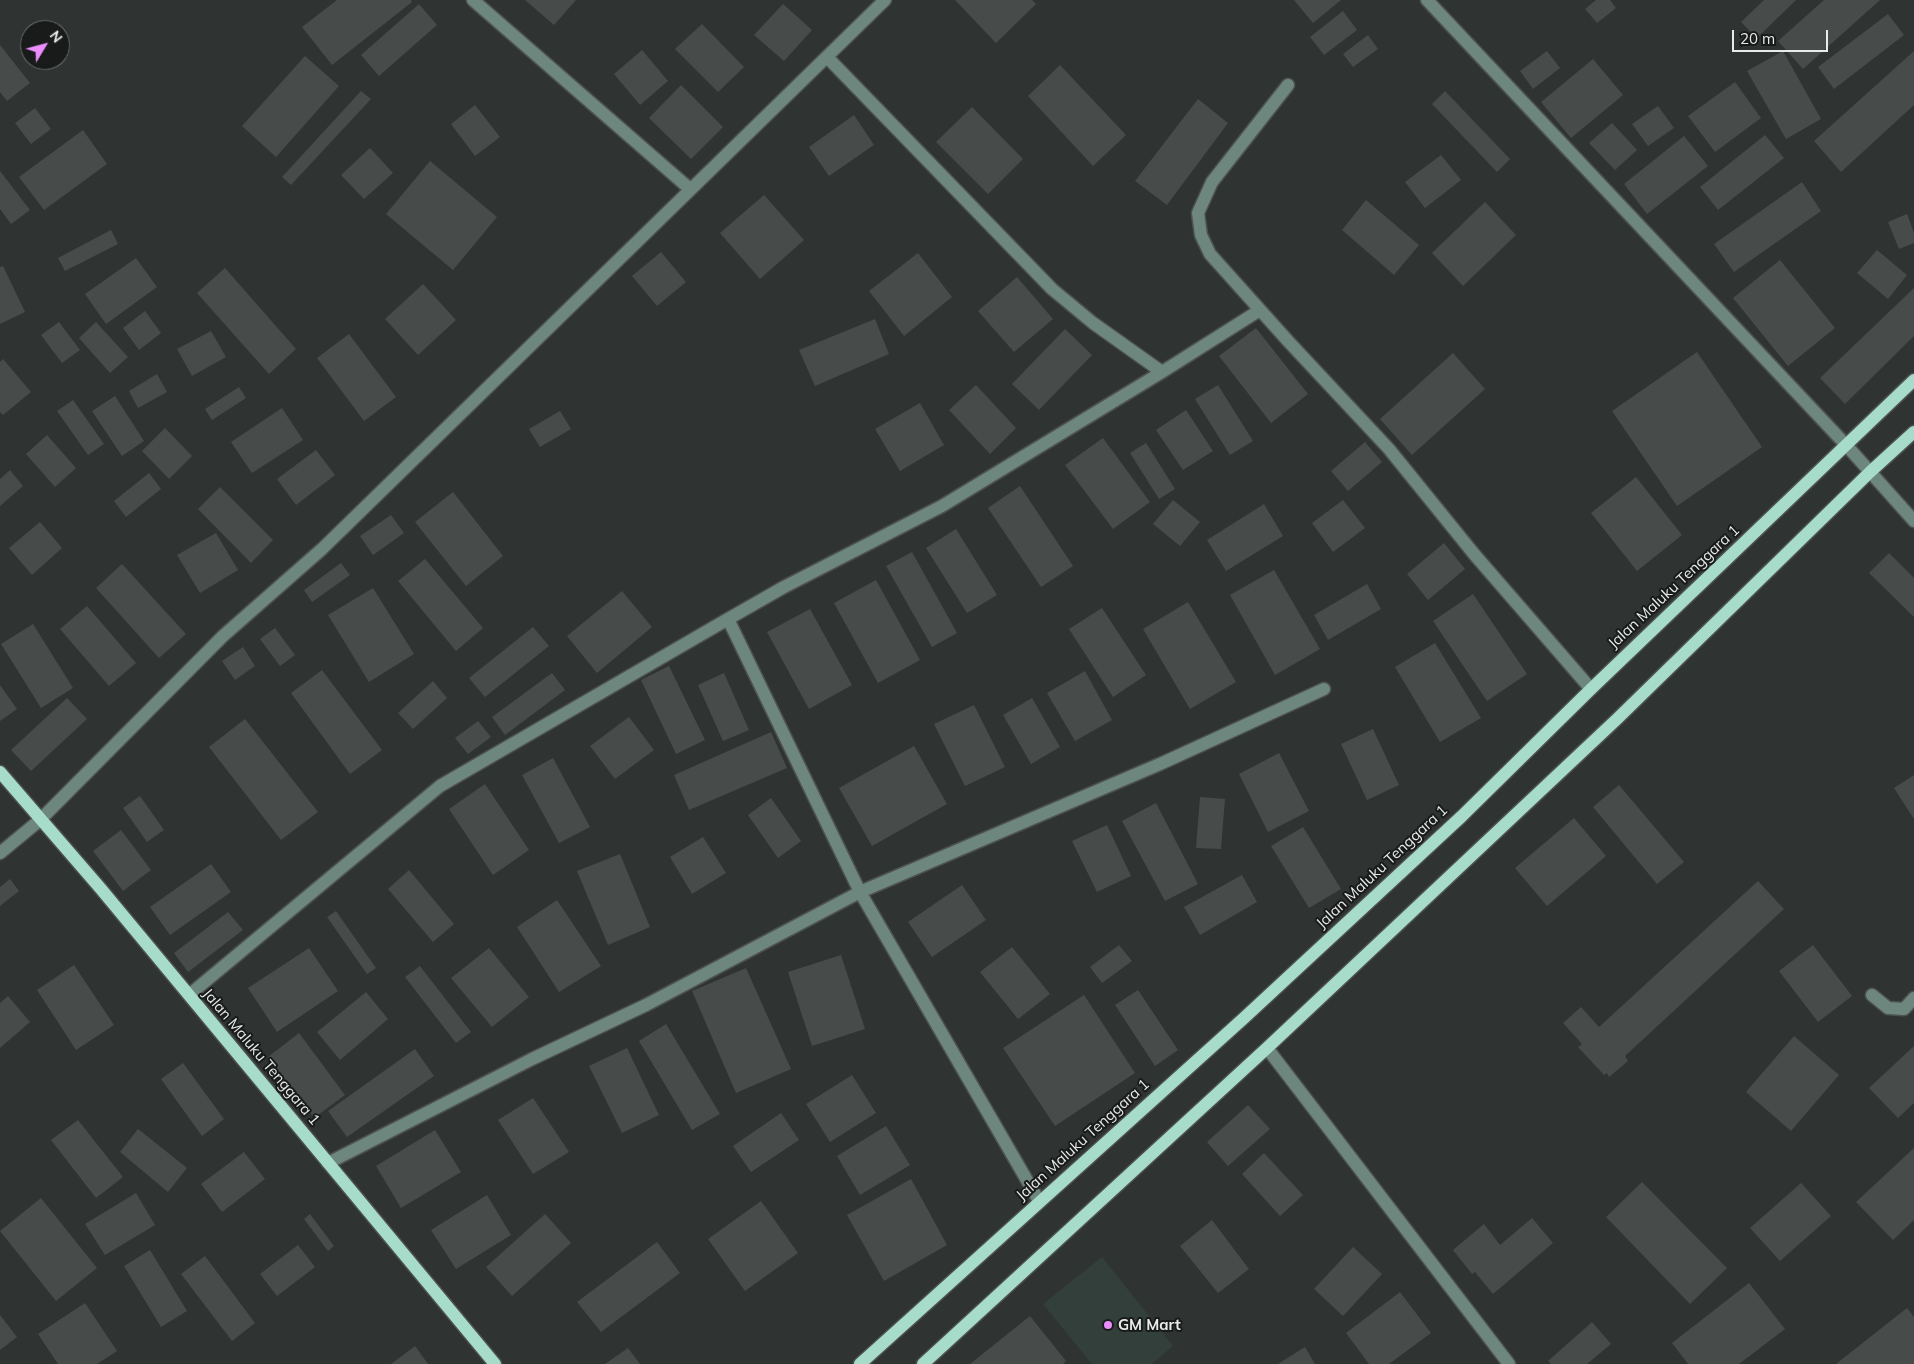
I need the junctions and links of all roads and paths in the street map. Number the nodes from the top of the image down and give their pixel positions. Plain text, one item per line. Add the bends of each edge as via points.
1 (473, 0) edge
2 (885, 0) edge
3 (1427, 0) edge
4 (827, 57) junction
5 (1288, 85) dead end
6 (690, 189) junction
7 (1260, 310) junction
8 (1162, 372) junction
9 (1914, 380) edge
10 (1914, 432) edge
11 (1847, 446) junction
12 (1870, 472) junction
13 (1914, 521) edge
14 (728, 619) junction
15 (1324, 688) dead end
16 (1591, 689) junction
17 (0, 772) edge
18 (40, 820) junction
19 (0, 853) edge
20 (860, 892) junction
21 (189, 995) junction
22 (1872, 995) dead end
23 (1914, 998) edge
24 (1267, 1048) junction
25 (328, 1163) junction
26 (1039, 1201) junction
27 (495, 1364) edge
28 (860, 1364) edge
29 (923, 1364) edge
30 (1509, 1364) edge

1 - 6 street
2 - 4 street
3 - 11 street
4 - 6 street
4 - 8 street via 1052,289
5 - 7 street via 1212,182 1198,213 1201,235 1210,254
6 - 18 street via 322,549 223,636
7 - 8 street
7 - 16 street via 1389,449 1474,554
8 - 14 street via 942,506
9 - 11 main road, Jalan Maluku Tenggara 1
10 - 12 main road
11 - 12 street
11 - 16 main road, Jalan Maluku Tenggara 1
12 - 13 street
12 - 24 main road via 1617,719
14 - 20 street
14 - 21 street via 440,786
15 - 20 street via 1160,764
16 - 26 main road, Jalan Maluku Tenggara 1 via 1462,816 1244,1018
17 - 18 main road, Jalan Maluku Tenggara 1
18 - 19 street
18 - 21 main road, Jalan Maluku Tenggara 1
20 - 25 street via 646,1006 532,1059
20 - 26 street
21 - 25 main road, Jalan Maluku Tenggara 1
22 - 23 street via 1888,1008 1904,1009
24 - 29 main road
24 - 30 street
25 - 27 main road, Jalan Maluku Tenggara 1
26 - 28 main road, Jalan Maluku Tenggara 1

